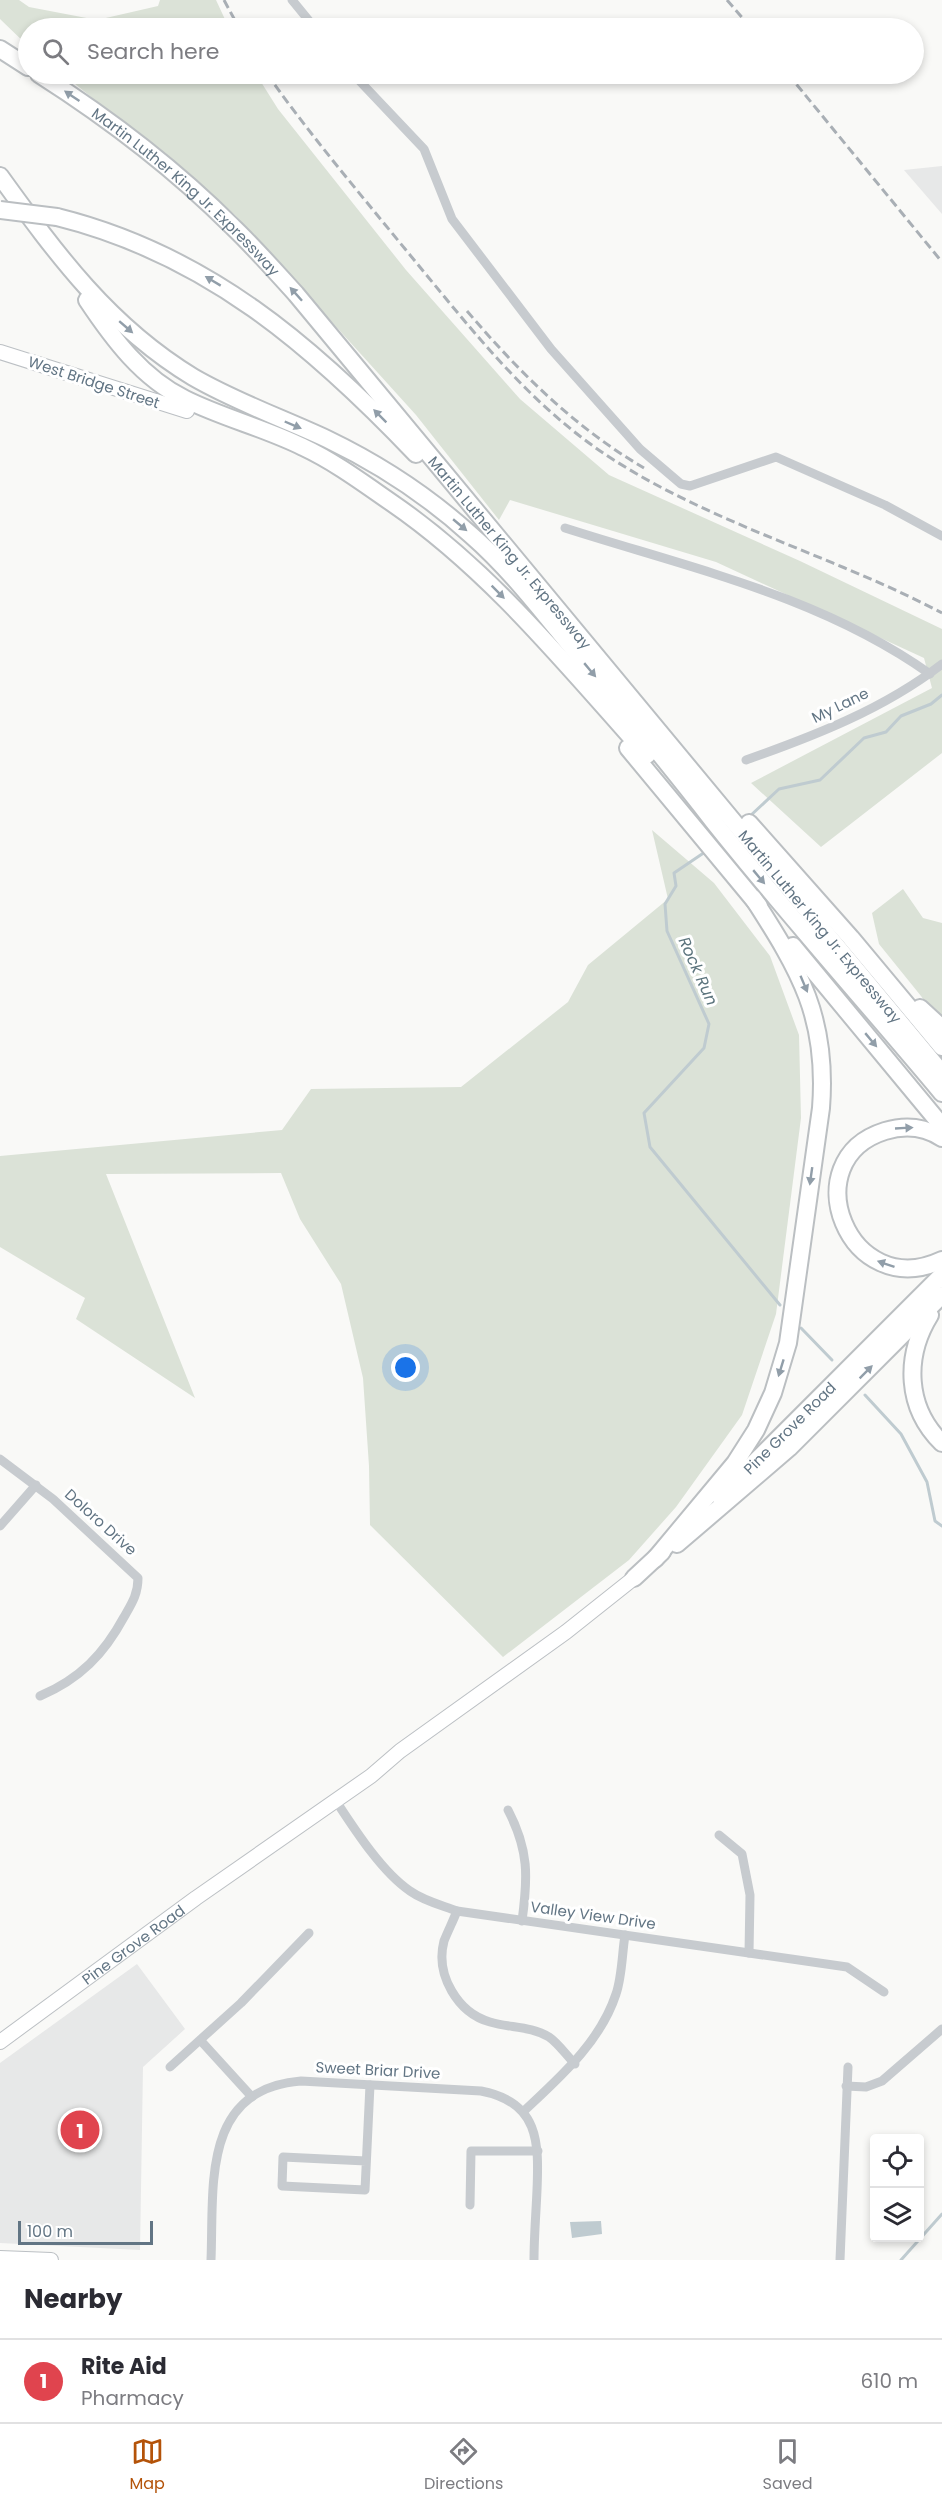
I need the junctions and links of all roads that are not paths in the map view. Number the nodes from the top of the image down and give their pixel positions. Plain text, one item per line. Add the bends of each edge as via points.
1 (292, 0) edge
2 (307, 18) edge
3 (0, 49) edge
4 (18, 61) edge
5 (53, 84) edge
6 (362, 84) edge
7 (0, 176) edge
8 (0, 210) edge
9 (44, 238) junction
10 (316, 316) junction
11 (0, 352) edge
12 (187, 411) joint
13 (371, 489) junction
14 (467, 501) junction
15 (565, 528) dead end
16 (942, 536) edge
17 (942, 664) edge
18 (930, 674) junction
19 (746, 760) dead end
20 (717, 821) junction
21 (745, 847) junction
22 (753, 898) junction
23 (851, 938) junction
24 (942, 1028) edge
25 (942, 1047) edge
26 (942, 1072) edge
27 (942, 1093) edge
28 (942, 1126) edge
29 (942, 1138) edge
30 (942, 1260) edge
31 (942, 1275) edge
32 (942, 1296) edge
33 (942, 1443) edge
34 (0, 1459) edge
35 (36, 1485) junction
36 (0, 1526) edge
37 (655, 1559) junction
38 (634, 1578) junction
39 (40, 1696) dead end
40 (400, 1751) junction
41 (336, 1801) junction
42 (508, 1810) dead end
43 (718, 1835) dead end
44 (266, 1848) junction
45 (457, 1911) junction
46 (522, 1921) junction
47 (309, 1933) dead end
48 (625, 1935) junction
49 (749, 1953) junction
50 (884, 1992) dead end
51 (942, 2029) edge
52 (201, 2041) junction
53 (0, 2042) edge
54 (575, 2064) junction
55 (170, 2067) dead end
56 (848, 2067) dead end
57 (370, 2085) junction
58 (846, 2086) junction
59 (252, 2097) junction
60 (523, 2112) junction
61 (538, 2151) junction
62 (366, 2161) junction
63 (470, 2205) dead end
64 (0, 2258) edge
65 (51, 2260) edge
66 (211, 2260) edge
67 (534, 2260) edge
68 (840, 2260) edge

1 - 2 street
3 - 4 highway
10 -> 5 highway, Martin Luther King Jr. Expressway via 233,226 104,119
6 - 16 street via 424,149 452,219 551,350 640,449 681,484 690,486 776,457 885,505
7 - 9 highway, Martin Luther King Jr. Expressway
14 -> 8 highway, bridge via 328,368 232,293 158,251 111,232 57,217
9 - 13 highway via 113,338 157,382 185,399 325,457
9 -> 20 highway, Martin Luther King Jr. Expressway via 102,306 173,364 234,399 364,458 456,522 521,587
10 - 14 highway, Martin Luther King Jr. Expressway
10 - 20 highway via 429,440
11 - 12 main road, West Bridge Street
12 - 13 highway via 277,443
13 -> 20 highway via 448,546 502,596 670,780
14 - 20 highway, Martin Luther King Jr. Expressway via 619,681
15 - 18 street via 789,598 869,637
17 - 18 street, My Lane
18 - 19 street, My Lane via 851,718
20 - 21 highway
20 - 21 highway
20 - 22 highway via 721,862
21 - 23 highway
21 - 26 highway, Martin Luther King Jr. Expressway
21 -> 27 highway, Martin Luther King Jr. Expressway
22 -> 28 highway
22 -> 37 highway via 801,978 821,1046 821,1108 788,1343 773,1393 747,1446 711,1495
23 - 24 highway
23 - 25 highway
30 -> 29 highway via 917,1268 880,1263 852,1239 840,1217 837,1198 845,1164 872,1137 905,1127
31 - 37 highway, Pine Grove Road
32 - 33 highway via 921,1331 911,1376 918,1407
38 -> 32 highway, Pine Grove Road via 757,1477
34 - 35 street, Doloro Drive
35 - 36 street
35 - 39 street, Doloro Drive via 138,1578 138,1593 103,1653 63,1684
37 - 38 highway, Pine Grove Road
38 - 40 main road, Pine Grove Road
40 - 41 main road, Pine Grove Road
40 - 44 main road, Pine Grove Road via 321,1803
41 - 44 main road, Pine Grove Road
41 - 45 street, Valley View Drive via 402,1885 421,1898
42 - 46 street via 520,1832 526,1863
43 - 49 street via 742,1854 750,1895
44 - 53 main road, Pine Grove Road
45 - 46 street, Valley View Drive
45 - 54 street via 444,1943 442,1960 449,1987 462,2007 488,2022 549,2037
46 - 48 street, Valley View Drive
47 - 52 street
48 - 49 street, Valley View Drive
48 - 54 street via 617,1994
49 - 50 street, Valley View Drive via 848,1967
51 - 58 street via 882,2081
52 - 55 street
52 - 59 street
54 - 60 street
56 - 58 street
57 - 59 street, Sweet Briar Drive via 288,2082
57 - 60 street, Sweet Briar Drive via 481,2091 508,2100
57 - 62 street
58 - 68 street
59 - 66 street, Sweet Briar Drive via 233,2115 219,2144
60 - 61 street via 535,2133
61 - 63 street via 471,2151
61 - 67 street
62 - 62 street via 365,2190 282,2186 283,2157
64 - 65 main road

